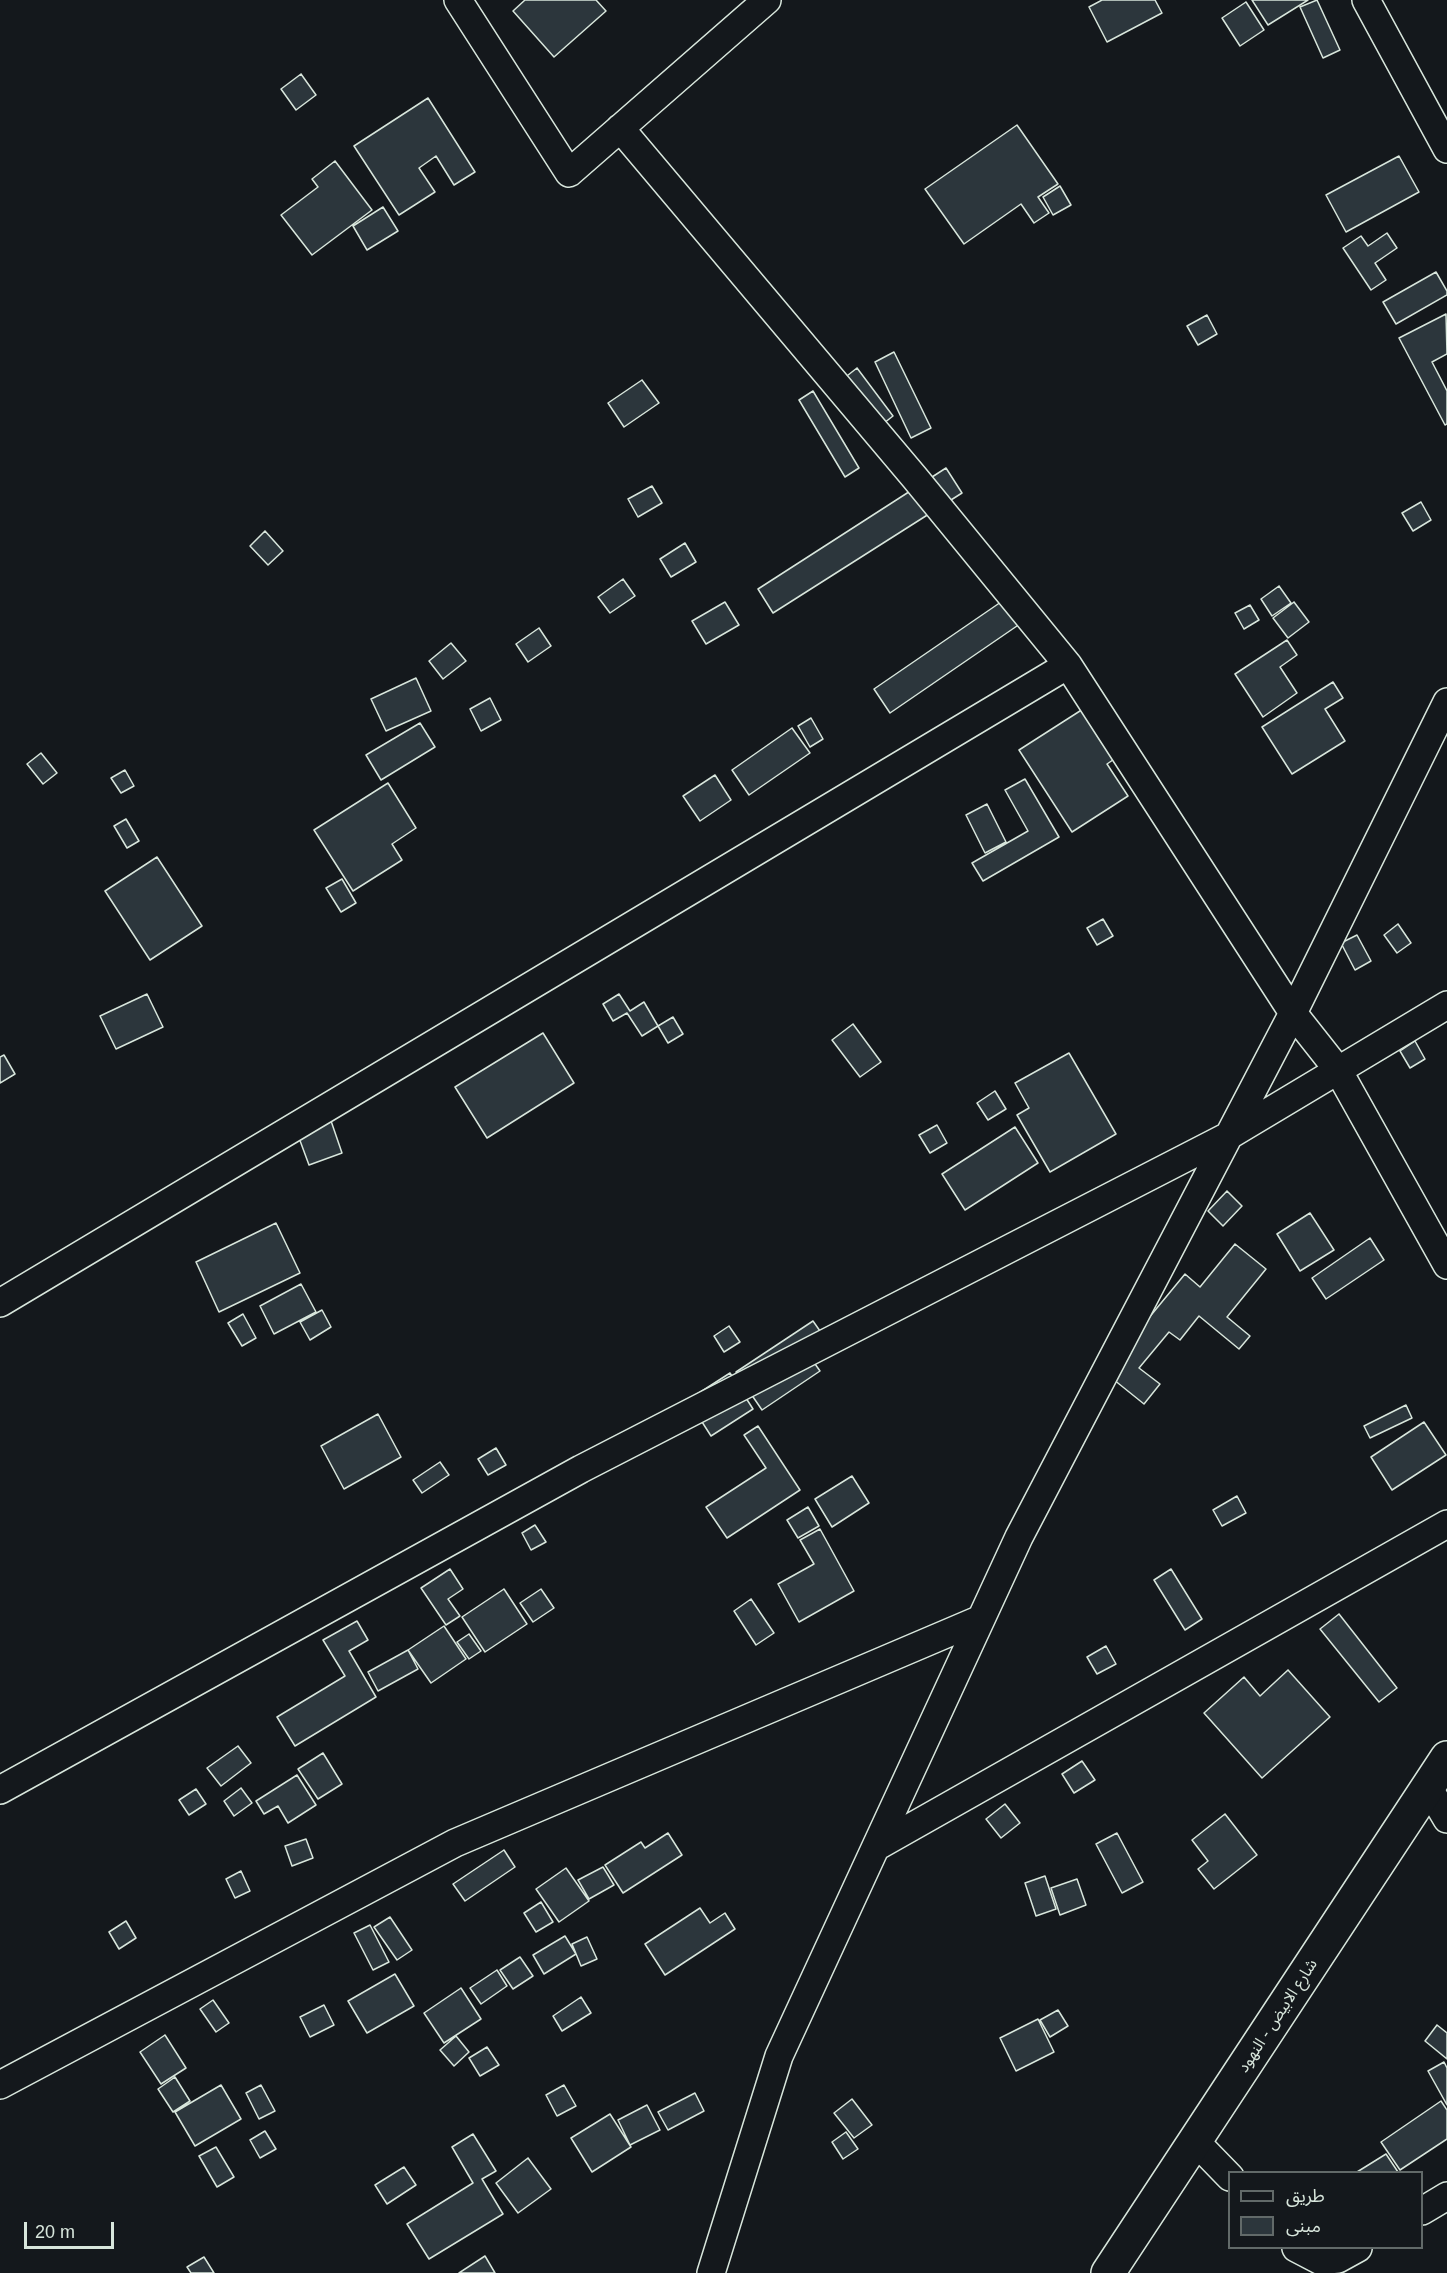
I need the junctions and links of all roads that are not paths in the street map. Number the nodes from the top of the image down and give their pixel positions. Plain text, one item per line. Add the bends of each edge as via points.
1 (458, 0) edge
2 (767, 0) edge
3 (1366, 0) edge
4 (620, 128) junction
5 (1447, 149) edge
6 (1068, 665) junction
7 (1447, 702) edge
8 (1447, 1005) edge
9 (1293, 1013) junction
10 (1338, 1070) junction
11 (1230, 1135) junction
12 (1447, 1265) edge
13 (0, 1303) edge
14 (1447, 1524) edge
15 (981, 1619) junction
16 (1447, 1758) edge
17 (1428, 1787) junction
18 (0, 1790) edge
19 (1447, 1820) edge
20 (876, 1847) junction
21 (0, 2085) edge
22 (1195, 2141) junction
23 (1228, 2175) edge
24 (1447, 2196) edge
25 (1423, 2210) edge
26 (1300, 2249) edge
27 (1355, 2249) edge
28 (711, 2273) edge
29 (1108, 2273) edge

1 - 4 street via 569,173
2 - 4 street
3 - 5 street
4 - 6 street
6 - 9 street
6 - 13 street
7 - 9 street
8 - 10 street
9 - 10 street
9 - 11 street
10 - 11 street
10 - 12 street
11 - 15 street via 1019,1537
11 - 18 street via 581,1469
14 - 20 street
15 - 20 street
15 - 21 street via 455,1843
16 - 17 highway, شارع الابيض - النهود
17 - 19 street
17 - 22 highway, شارع الابيض - النهود
20 - 28 street via 779,2056
22 - 23 street
22 - 29 highway, شارع الابيض - النهود
24 - 25 street
26 - 27 street via 1321,2260 1338,2259

